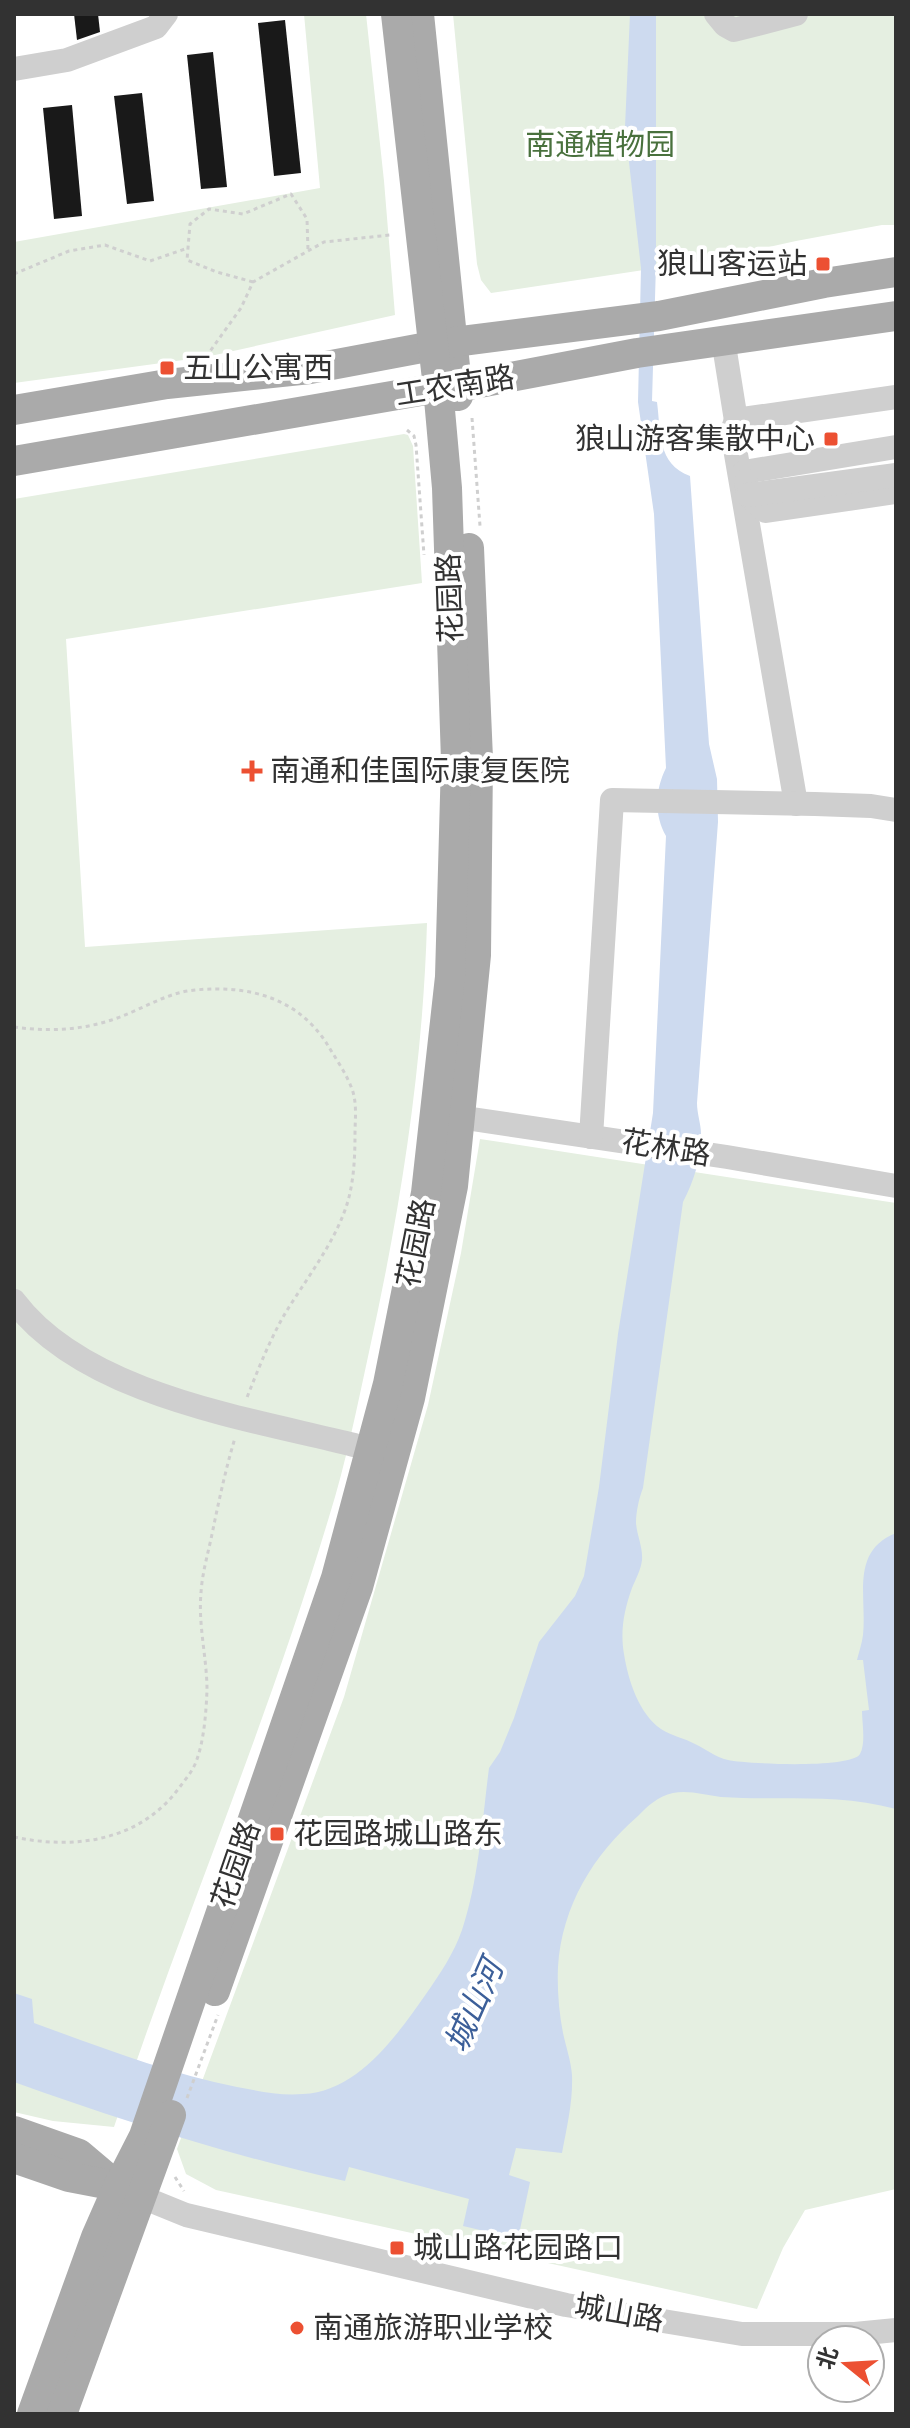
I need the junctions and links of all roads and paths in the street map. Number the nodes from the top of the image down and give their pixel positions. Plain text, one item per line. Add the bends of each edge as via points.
1 (166, 14) edge
2 (396, 14) edge
3 (419, 14) edge
4 (716, 14) edge
5 (796, 14) edge
6 (14, 69) edge
7 (390, 235) dead end
8 (186, 249) junction
9 (308, 250) junction
10 (896, 272) edge
11 (14, 274) edge
12 (253, 282) junction
13 (896, 316) edge
14 (723, 339) junction
15 (443, 344) junction
16 (206, 357) dead end
17 (448, 387) junction
18 (896, 397) edge
19 (14, 410) edge
20 (896, 413) edge
21 (737, 428) junction
22 (407, 430) dead end
23 (896, 447) edge
24 (14, 461) edge
25 (896, 475) edge
26 (746, 484) junction
27 (896, 492) edge
28 (424, 557) dead end
29 (796, 804) junction
30 (896, 810) edge
31 (14, 1027) edge
32 (448, 1115) junction
33 (591, 1137) junction
34 (896, 1186) edge
35 (14, 1301) edge
36 (241, 1417) junction
37 (354, 1445) dead end
38 (14, 1837) edge
39 (14, 2131) edge
40 (14, 2158) edge
41 (130, 2192) junction
42 (896, 2330) edge
43 (32, 2414) edge
44 (62, 2414) edge

1 - 6 street via 156,27 67,60
2 - 15 main road, 花园路
3 - 15 main road, 花园路
4 - 5 street via 734,30
7 - 9 path via 324,242
8 - 9 path via 190,224 209,209 243,214 291,194 307,219
8 - 11 path via 150,261 105,245 69,251
8 - 12 path via 187,260
9 - 12 path
10 - 15 main road, 工农南路 via 659,316
12 - 16 path
13 - 14 main road, 工农南路
14 - 17 main road, 工农南路
14 - 21 street
15 - 17 main road, 花园路
15 - 19 main road, 工农南路 via 310,369 167,384
17 - 24 main road, 工农南路
17 - 32 main road, 花园路 via 456,761
18 - 21 street
20 - 21 street
21 - 26 street
21 - 29 street via 732,431
22 - 28 path via 416,445
23 - 26 street
25 - 26 street
26 - 27 street via 766,511
29 - 30 street
29 - 33 street via 612,800
31 - 36 path via 90,1026 181,991 233,989 290,1006 314,1027 333,1055 356,1109 348,1201 262,1359
32 - 33 street, 花林路
32 - 41 main road, 花园路 via 426,1193 388,1384 336,1578 153,2139
33 - 34 street, 花林路
35 - 36 street via 35,1326 109,1374 157,1394
36 - 37 street
36 - 38 path via 201,1593 207,1691 192,1770 159,1810 121,1834 74,1843
39 - 41 main road, 城山路 via 79,2154
40 - 41 main road, 城山路
41 - 42 street, 城山路 via 186,2215 581,2307 742,2334
41 - 43 main road, 花园路 via 96,2237
41 - 44 main road, 花园路

